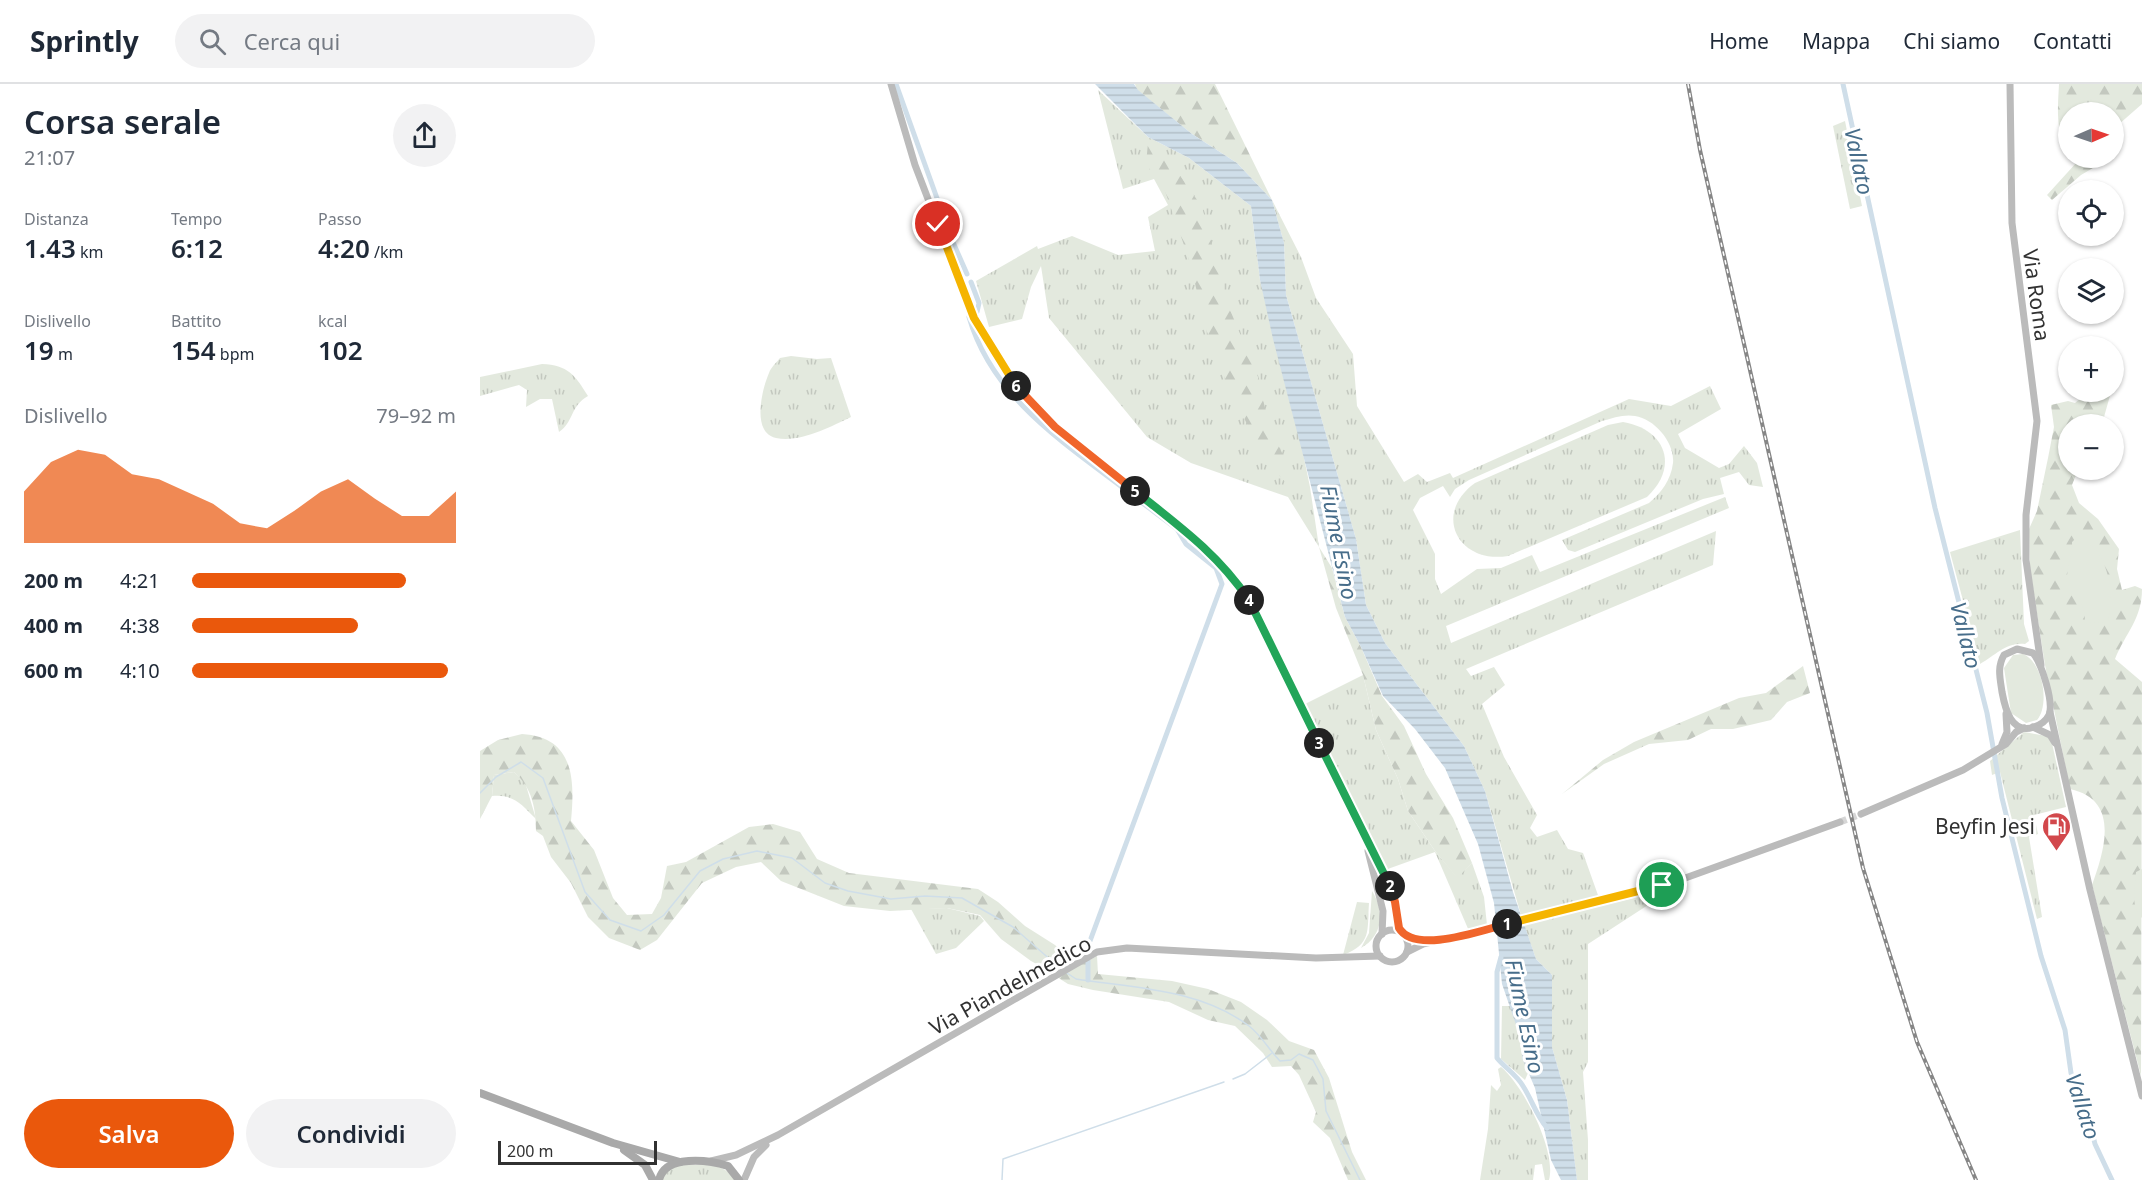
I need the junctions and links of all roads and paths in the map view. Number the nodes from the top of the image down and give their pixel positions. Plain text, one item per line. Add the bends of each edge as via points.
1 (891, 84) edge
2 (2010, 84) edge
3 (2033, 618) junction
4 (2027, 649) junction
5 (2041, 665) junction
6 (2006, 711) junction
7 (2050, 712) junction
8 (2024, 728) junction
9 (2034, 728) junction
10 (1999, 748) junction
11 (2058, 750) junction
12 (1861, 814) tunnel mouth
13 (1840, 822) tunnel mouth
14 (1362, 831) junction
15 (1403, 934) junction
16 (1380, 937) junction
17 (1442, 940) junction
18 (1407, 952) junction
19 (1380, 956) junction
20 (1352, 958) junction
21 (480, 1093) edge
22 (2142, 1096) edge
23 (778, 1135) junction
24 (613, 1143) junction
25 (680, 1162) junction
26 (709, 1162) junction
27 (653, 1180) edge
28 (659, 1180) edge
29 (739, 1180) edge
30 (744, 1180) edge

1 - 14 main road via 915,165 974,318 1013,383 1055,427 1206,547 1231,574 1256,612
2 - 3 main road, Via Roma via 2012,223 2037,421 2026,515 2026,560
3 - 4 main road via 2033,642
3 - 5 main road
4 - 5 main road
4 - 6 main road via 2012,650 2001,661 1999,675
5 - 7 main road
6 - 8 main road via 2015,725
6 - 10 main road via 2007,732
7 - 9 main road via 2046,721
7 - 11 main road
8 - 9 main road
8 - 10 main road
9 - 11 main road via 2050,735
10 - 12 main road via 1939,782
11 - 22 main road
13 - 17 main road via 1691,877
14 - 15 main road via 1394,895 1396,918
14 - 16 main road via 1382,904
15 - 16 main road via 1392,930
15 - 17 main road
15 - 18 main road
16 - 19 main road
16 - 20 main road
17 - 18 main road
18 - 19 main road via 1393,962
19 - 20 main road, Via Piandelmedico
20 - 23 main road, Via Piandelmedico via 1127,948 1097,952
21 - 24 main road
23 - 26 main road via 736,1155
23 - 30 main road via 754,1157
24 - 25 main road
24 - 27 main road via 645,1165
25 - 26 main road
25 - 28 main road via 663,1169
26 - 29 main road via 728,1166

